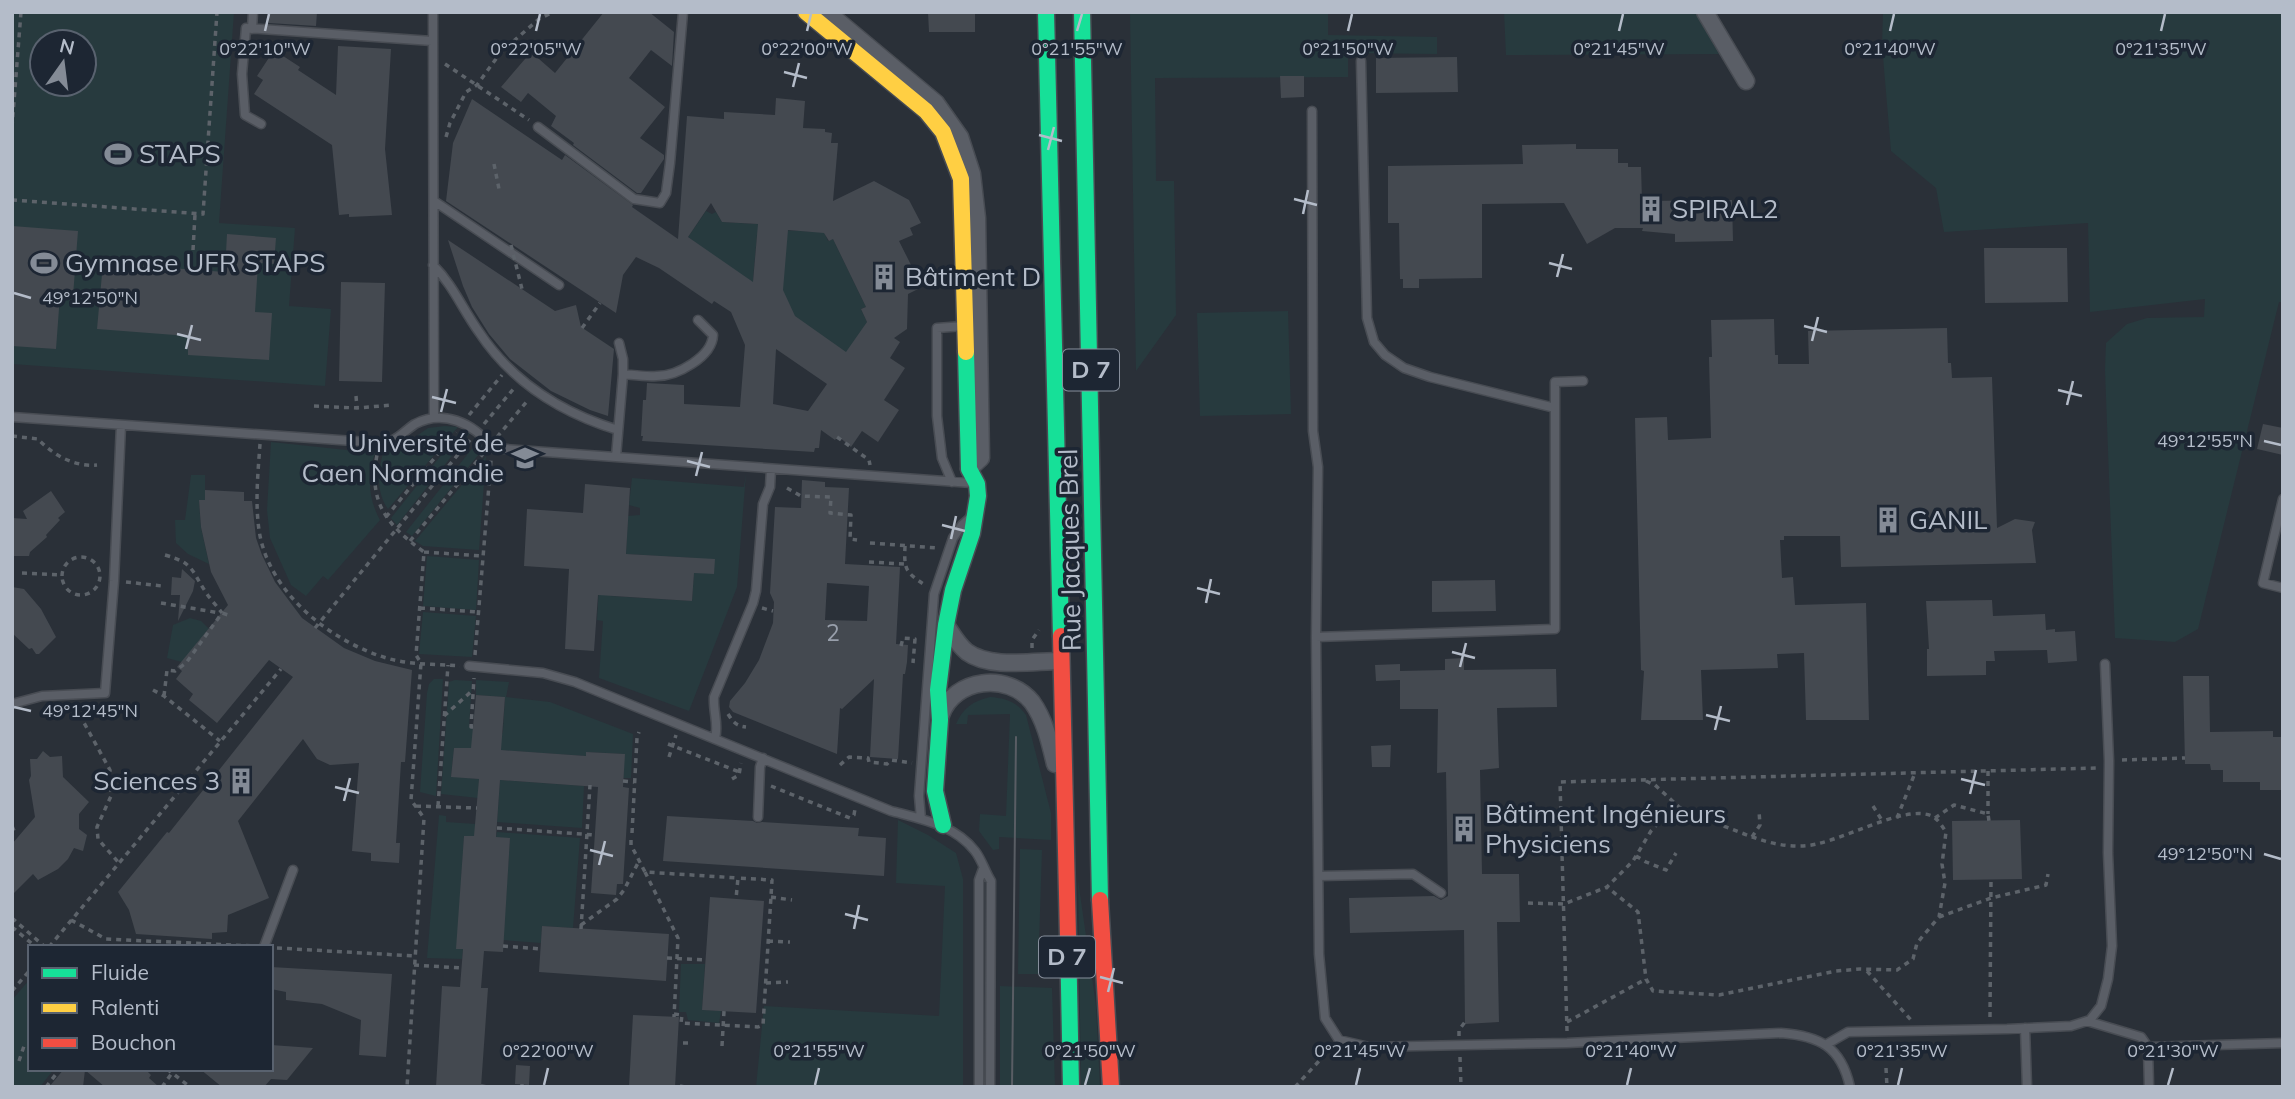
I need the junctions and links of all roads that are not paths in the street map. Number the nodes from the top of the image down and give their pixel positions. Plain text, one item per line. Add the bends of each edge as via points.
1 (253, 12) edge
2 (433, 12) edge
3 (683, 12) edge
4 (806, 12) edge
5 (827, 12) edge
6 (1046, 12) edge
7 (1082, 12) edge
8 (1705, 12) edge
9 (252, 29) junction
10 (432, 41) junction
11 (1361, 61) dead end
12 (1746, 81) dead end
13 (1312, 111) dead end
14 (261, 124) dead end
15 (538, 127) road end
16 (434, 201) junction
17 (433, 265) junction
18 (559, 285) dead end
19 (698, 320) dead end
20 (972, 326) junction
21 (619, 343) dead end
22 (623, 374) junction
23 (1583, 381) dead end
24 (1555, 408) junction
25 (434, 416) junction
26 (12, 417) edge
27 (121, 425) junction
28 (618, 430) junction
29 (616, 457) junction
30 (771, 469) junction
31 (973, 476) junction
32 (952, 482) junction
33 (2283, 499) edge
34 (976, 514) junction
35 (2283, 588) edge
36 (946, 625) junction
37 (1317, 637) junction
38 (1061, 660) junction
39 (472, 664) road end
40 (2105, 664) dead end
41 (12, 704) edge
42 (940, 720) junction
43 (1098, 727) junction
44 (715, 738) junction
45 (763, 758) junction
46 (1063, 800) junction
47 (758, 817) dead end
48 (921, 819) junction
49 (943, 825) junction
50 (983, 869) junction
51 (293, 870) dead end
52 (1319, 876) junction
53 (1441, 893) dead end
54 (263, 945) edge
55 (2087, 1021) junction
56 (2025, 1028) junction
57 (2283, 1043) edge
58 (1828, 1044) junction
59 (2148, 1047) junction
60 (979, 1087) edge
61 (990, 1087) edge
62 (1071, 1087) edge
63 (1111, 1087) edge
64 (1850, 1087) edge
65 (2027, 1087) edge
66 (2149, 1087) edge

1 - 9 lane
2 - 10 lane
3 - 15 lane via 670,163 660,203 634,199
4 - 20 main road via 926,111 943,132 961,178
5 - 20 street via 936,103 960,137 972,174 977,218
6 - 38 main road, Rue Jacques Brel / D 7
7 - 43 main road, Rue Jacques Brel / D 7
8 - 12 street
9 - 10 lane
9 - 14 lane via 246,28 242,74 245,115
10 - 16 lane
11 - 24 lane via 1367,318 1374,342 1404,368
13 - 37 lane
16 - 17 lane
16 - 18 lane
17 - 25 lane
17 - 28 lane via 455,291 480,335 521,380 571,412
19 - 22 lane via 713,335 708,351 697,359 669,375
20 - 31 main road
20 - 32 lane via 937,328 937,416 942,458
21 - 22 lane
22 - 28 lane
23 - 24 lane via 1555,382
24 - 37 lane via 1555,629
25 - 27 lane via 391,443
25 - 29 lane via 463,423 491,446
26 - 27 lane
27 - 41 lane via 104,693 43,696
28 - 29 lane
29 - 30 lane
30 - 32 lane
30 - 44 lane via 763,504 756,591 714,697
31 - 32 lane
31 - 34 main road
33 - 35 lane via 2263,583
34 - 36 main road
34 - 48 lane via 955,534 934,594
36 - 38 street via 967,652 979,658 1004,663
36 - 42 main road
37 - 52 lane
38 - 43 main road
38 - 46 main road, Rue Jacques Brel / D 7
39 - 44 lane via 555,675
40 - 55 lane via 2112,946 2101,1006
42 - 46 street via 950,698 969,686 991,683 1017,690 1041,718
42 - 49 main road via 935,791
43 - 63 main road, Rue Jacques Brel / D 7 via 1098,867
44 - 45 lane
45 - 47 lane
45 - 48 lane
46 - 62 main road, Rue Jacques Brel / D 7
48 - 49 lane
49 - 50 lane via 975,851
50 - 60 lane via 979,880
50 - 61 lane via 991,881
51 - 54 lane
52 - 53 lane via 1413,874
52 - 58 lane via 1325,1018 1339,1040 1368,1047 1781,1032 1805,1034
55 - 56 lane
55 - 59 lane via 2141,1037
56 - 58 lane via 1848,1032
56 - 65 lane
57 - 59 lane
58 - 64 lane
59 - 66 lane

